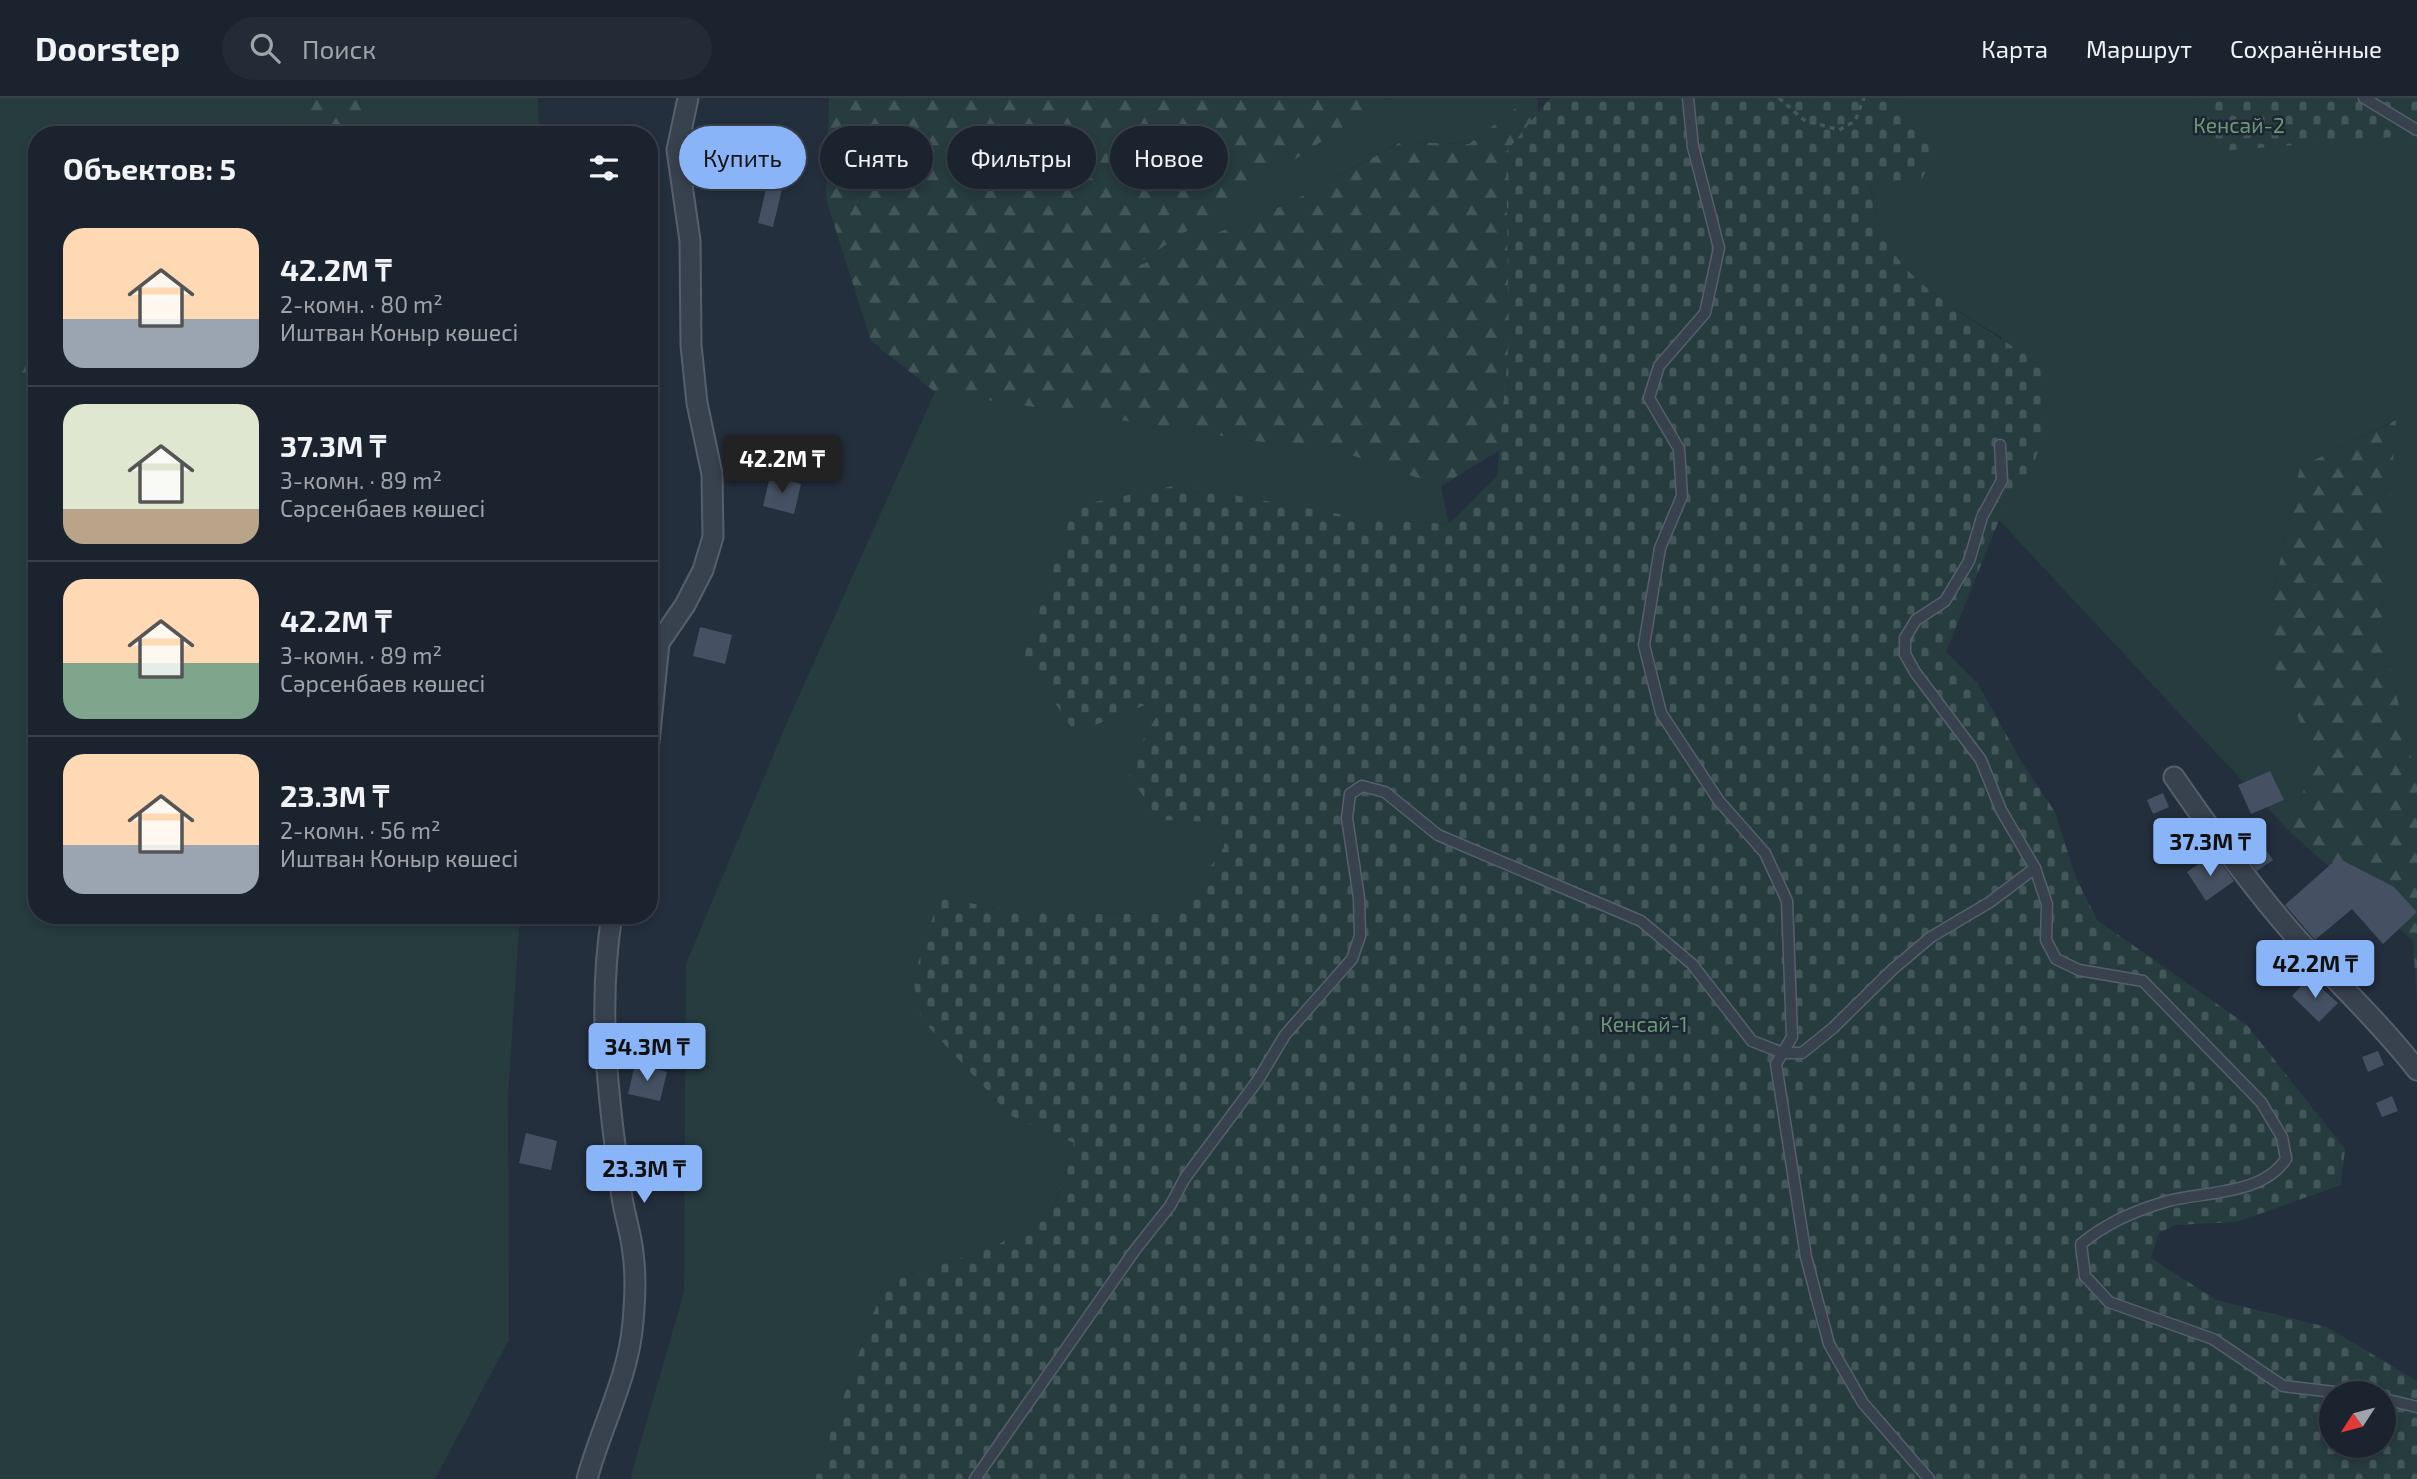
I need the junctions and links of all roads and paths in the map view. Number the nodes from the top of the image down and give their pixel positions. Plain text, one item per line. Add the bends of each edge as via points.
1 (688, 98) edge
2 (1688, 98) edge
3 (1779, 98) edge
4 (1864, 98) edge
5 (2364, 98) edge
6 (2417, 130) edge
7 (2000, 446) dead end
8 (658, 653) edge
9 (2174, 777) dead end
10 (2035, 868) junction
11 (611, 924) edge
12 (1783, 1053) junction
13 (2417, 1070) edge
14 (2319, 1390) edge
15 (2396, 1402) edge
16 (2417, 1407) edge
17 (1927, 1478) edge
18 (587, 1479) edge
19 (975, 1479) edge

1 - 8 street via 677,150 690,241 697,403 712,474 713,537 702,570 659,643
2 - 12 lane via 1693,147 1719,248 1705,313 1659,366 1649,398 1679,449 1682,496 1660,548 1644,645 1661,713 1720,801 1765,853 1787,901 1792,1037
3 - 4 path via 1804,120 1839,130 1855,121
5 - 6 lane
7 - 10 lane via 2001,480 1982,516 1969,561 1945,601 1916,620 1905,638 1905,654 1981,760 2001,810
9 - 13 street via 2262,899
10 - 12 lane via 1931,937 1802,1053
10 - 14 lane via 2047,904 2046,940 2056,959 2079,970 2143,981 2261,1102 2281,1137 2287,1159 2276,1175 2254,1184 2166,1202 2104,1225 2081,1244 2085,1276 2109,1302 2213,1339 2283,1386
11 - 18 street via 606,1080 633,1254 633,1323 622,1378
12 - 17 lane via 1776,1063 1782,1115 1806,1257 1829,1344 1863,1403
12 - 19 lane via 1752,1041 1692,964 1641,921 1438,835 1385,792 1363,786 1350,794 1348,818 1359,898 1360,936 1352,960 1285,1035 1258,1080
15 - 16 lane

